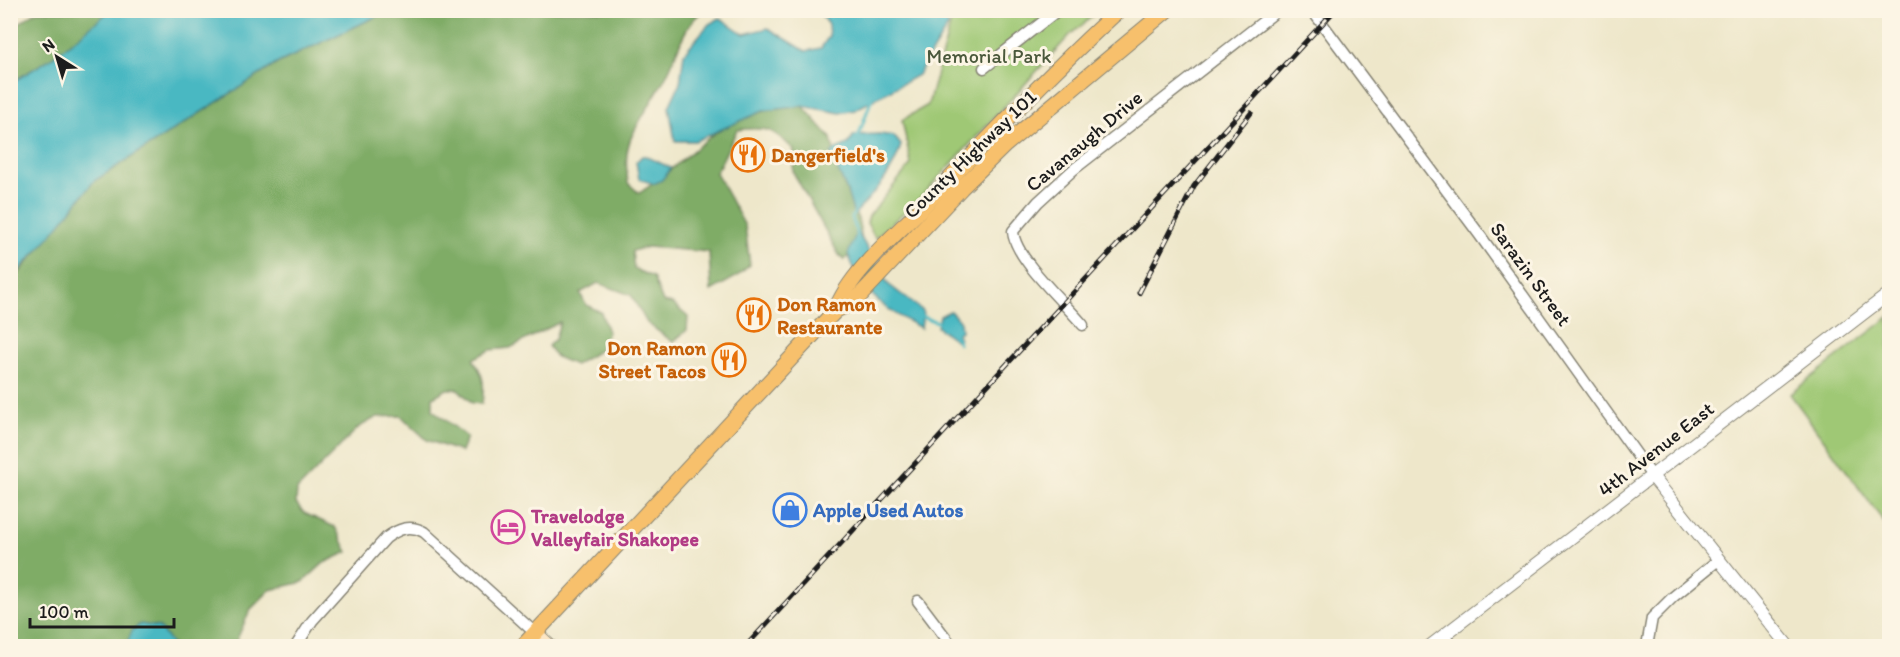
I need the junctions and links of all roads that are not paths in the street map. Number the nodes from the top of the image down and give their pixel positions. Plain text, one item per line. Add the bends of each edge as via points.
1 (1058, 10) edge
2 (1119, 10) edge
3 (1167, 10) edge
4 (1278, 10) edge
5 (1312, 10) edge
6 (984, 68) dead end
7 (1890, 293) edge
8 (836, 310) junction
9 (1083, 326) dead end
10 (1652, 476) junction
11 (1717, 561) junction
12 (918, 601) dead end
13 (535, 633) junction
14 (1448, 641) edge
15 (296, 646) edge
16 (523, 646) edge
17 (549, 646) edge
18 (952, 646) edge
19 (1430, 646) edge
20 (1647, 646) edge
21 (1788, 646) edge

1 - 6 street
2 - 8 main road via 898,232 842,292
3 - 8 main road, County Highway 101 via 1028,124 961,188 853,303
4 - 9 street, Cavanaugh Drive via 1073,170 1013,231 1023,256
5 - 10 street, Sarazin Street
7 - 10 street, 4th Avenue East
8 - 13 main road
10 - 11 street, Sarazin Street
10 - 14 street, 4th Avenue East
11 - 20 street via 1652,618
11 - 21 street, Sarazin Street
12 - 18 street
13 - 15 street via 424,532 411,527 386,538 312,621
13 - 16 main road
13 - 17 main road
14 - 19 street, 4th Avenue East

